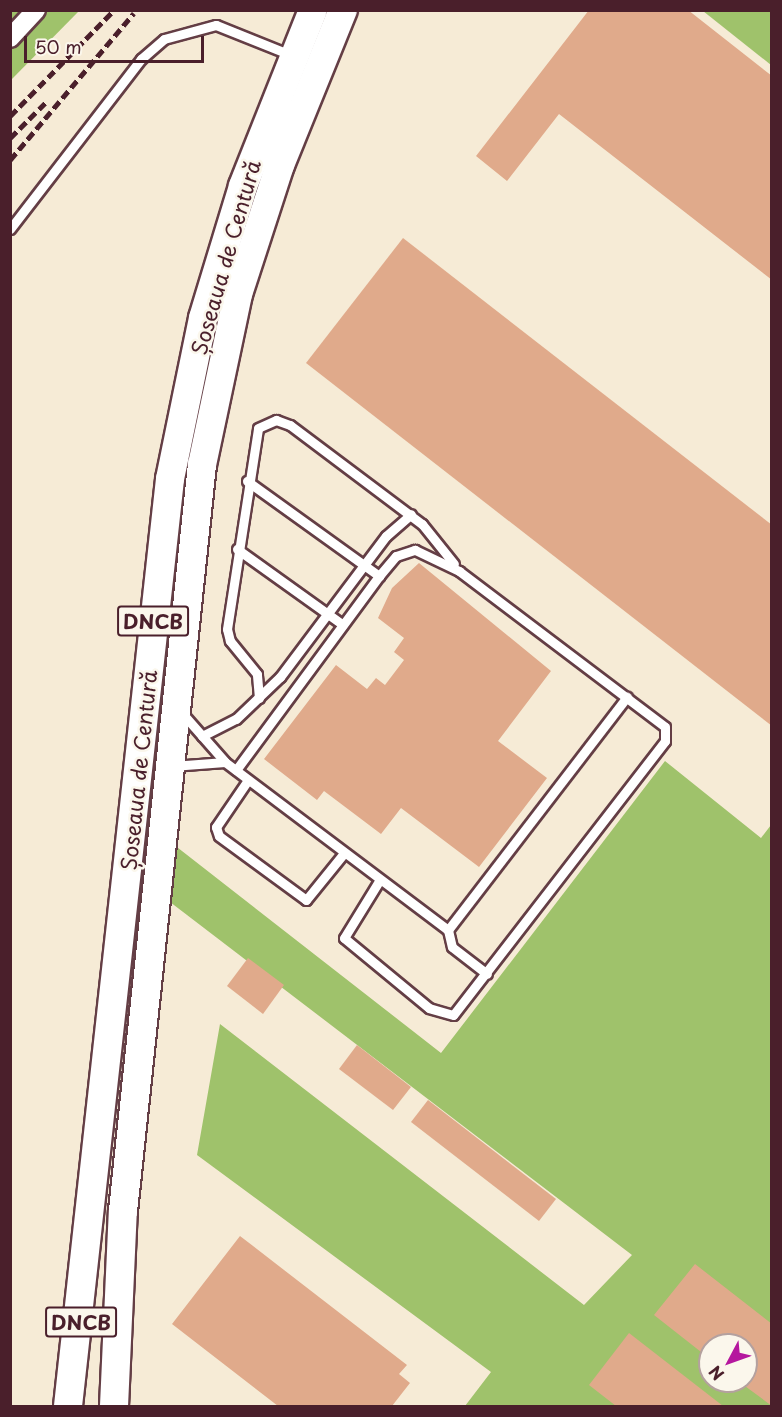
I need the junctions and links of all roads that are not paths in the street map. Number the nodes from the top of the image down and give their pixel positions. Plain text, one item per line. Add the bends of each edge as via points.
1 (36, 10) edge
2 (313, 10) edge
3 (343, 10) edge
4 (10, 38) edge
5 (293, 56) junction
6 (10, 229) edge
7 (247, 481) junction
8 (411, 514) junction
9 (237, 549) junction
10 (363, 565) junction
11 (459, 571) junction
12 (379, 576) junction
13 (328, 614) junction
14 (343, 625) junction
15 (627, 697) junction
16 (259, 698) junction
17 (173, 702) junction
18 (202, 736) junction
19 (225, 762) junction
20 (167, 766) junction
21 (236, 770) junction
22 (248, 780) junction
23 (344, 854) junction
24 (380, 881) junction
25 (448, 930) junction
26 (487, 974) junction
27 (68, 1407) edge
28 (114, 1407) edge

1 - 4 street
2 - 5 main road, Șoseaua de Centură / DNCB
3 - 17 main road, Șoseaua de Centură / DNCB via 280,165 238,294 202,465
5 - 6 lane via 216,25 164,39 141,59
5 - 27 main road, Șoseaua de Centură / DNCB via 243,186 203,318 170,479
7 - 8 lane via 258,428 276,420 290,424
7 - 9 lane
7 - 10 lane
8 - 10 lane
8 - 11 lane
9 - 13 lane
9 - 16 lane via 227,629 230,641 257,674
10 - 12 lane
10 - 13 lane
11 - 12 lane via 415,550 396,556
11 - 15 lane
12 - 14 lane
13 - 14 lane
13 - 16 lane
14 - 21 lane
15 - 25 lane
15 - 26 lane via 665,727 665,741
16 - 18 lane via 236,719
17 - 18 lane
17 - 20 main road, Șoseaua de Centură / DNCB
18 - 19 lane
19 - 20 lane
19 - 21 lane
20 - 28 main road, Șoseaua de Centură / DNCB via 115,1297
21 - 22 lane
22 - 23 lane
22 - 23 lane via 216,827 228,843 306,900
23 - 24 lane
24 - 25 lane
24 - 26 lane via 344,938 442,1016 464,1005
25 - 26 lane via 452,947

